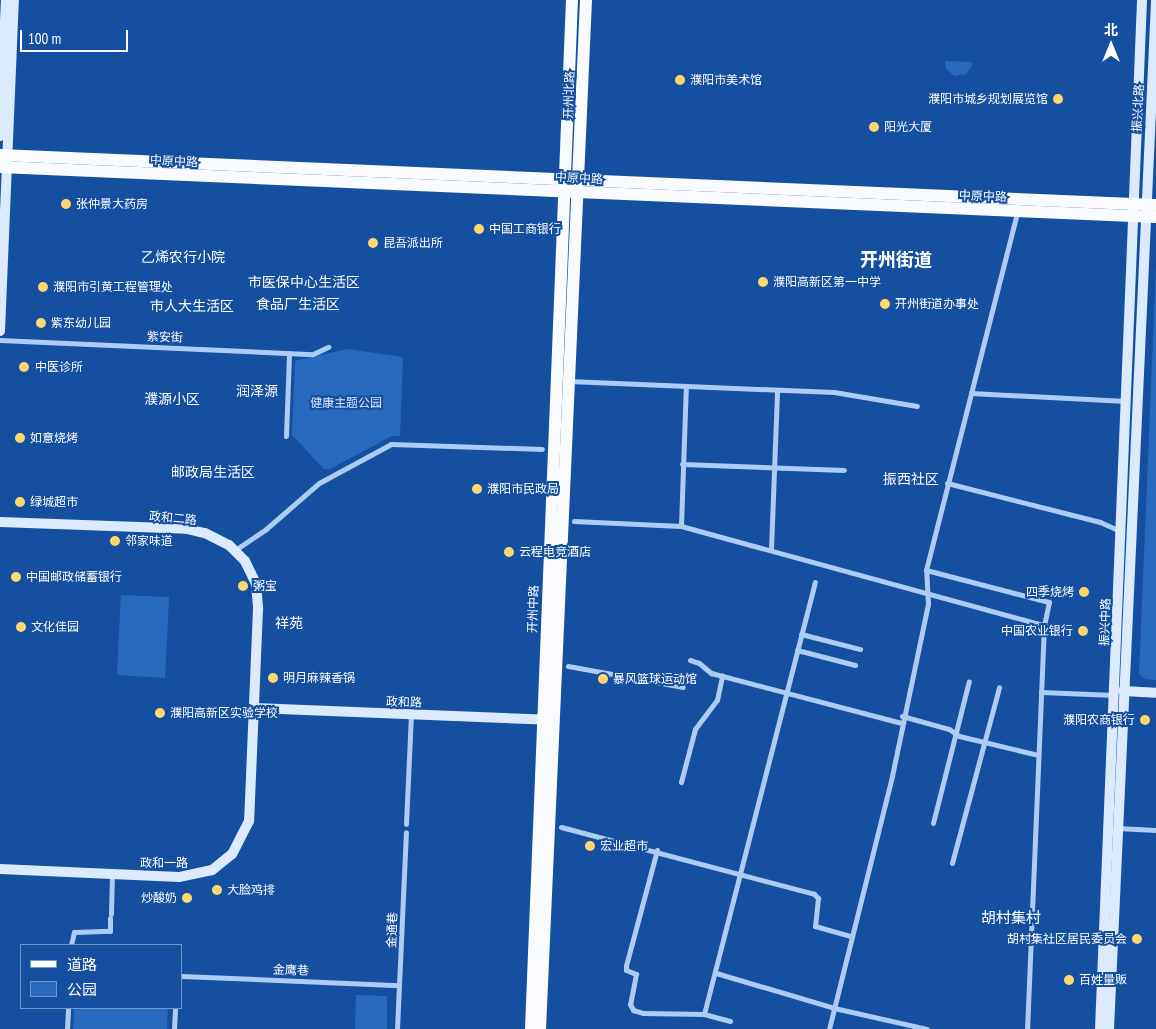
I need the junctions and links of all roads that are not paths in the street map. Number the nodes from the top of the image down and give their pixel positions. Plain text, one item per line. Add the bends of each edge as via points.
1 (6, 0) edge
2 (14, 0) edge
3 (572, 0) edge
4 (586, 0) edge
5 (1142, 0) edge
6 (1156, 0) edge
7 (0, 136) edge
8 (4, 161) edge
9 (564, 185) junction
10 (579, 186) junction
11 (1017, 211) junction
12 (1145, 211) edge
13 (0, 331) edge
14 (0, 340) edge
15 (328, 347) dead end
16 (289, 353) junction
17 (568, 381) junction
18 (686, 386) junction
19 (777, 390) junction
20 (971, 393) junction
21 (1126, 400) junction
22 (917, 406) dead end
23 (286, 436) dead end
24 (542, 449) dead end
25 (682, 464) junction
26 (774, 466) junction
27 (844, 470) dead end
28 (947, 483) junction
29 (574, 521) dead end
30 (0, 522) edge
31 (681, 526) junction
32 (1121, 532) junction
33 (771, 549) junction
34 (235, 550) junction
35 (926, 570) junction
36 (815, 582) dead end
37 (928, 594) junction
38 (1044, 625) junction
39 (801, 634) junction
40 (860, 649) dead end
41 (797, 650) junction
42 (690, 660) dead end
43 (855, 665) dead end
44 (568, 666) dead end
45 (722, 676) junction
46 (969, 681) dead end
47 (683, 687) dead end
48 (999, 687) dead end
49 (786, 692) junction
50 (1041, 692) junction
51 (1119, 693) junction
52 (1156, 693) edge
53 (255, 708) junction
54 (411, 715) junction
55 (902, 716) junction
56 (548, 720) junction
57 (901, 723) junction
58 (956, 734) junction
59 (984, 742) junction
60 (1038, 754) junction
61 (681, 782) dead end
62 (933, 823) dead end
63 (406, 824) dead end
64 (562, 827) dead end
65 (1118, 828) junction
66 (1156, 830) edge
67 (406, 832) dead end
68 (657, 850) junction
69 (952, 863) dead end
70 (0, 869) edge
71 (742, 872) junction
72 (112, 874) junction
73 (851, 936) junction
74 (71, 944) edge
75 (716, 973) junction
76 (182, 976) edge
77 (399, 985) junction
78 (834, 1008) junction
79 (68, 1009) edge
80 (175, 1009) edge
81 (704, 1014) junction
82 (730, 1021) dead end
83 (67, 1029) edge
84 (174, 1029) edge
85 (397, 1029) edge
86 (531, 1029) edge
87 (540, 1029) edge
88 (829, 1029) edge
89 (927, 1029) edge
90 (1027, 1029) edge
91 (1100, 1029) edge
92 (1109, 1029) edge

1 - 7 street
2 - 8 street
3 - 9 main road, 开州北路
4 - 10 main road, 开州北路
5 - 12 street, 振兴北路
6 - 12 street, 振兴北路
8 - 9 main road, 中原中路
8 - 13 street
9 - 10 main road, 中原中路
9 - 56 main road, 开州中路
10 - 11 main road, 中原中路
10 - 12 main road, 中原中路
10 - 17 main road, 开州中路
11 - 12 main road, 中原中路
11 - 20 street
12 - 21 street, 振兴中路
12 - 51 street, 振兴中路
14 - 16 street, 紫安街
15 - 16 street, 紫安街 via 313,354
16 - 23 street
17 - 18 street
17 - 56 main road, 开州中路
18 - 19 street
18 - 25 street
19 - 22 street via 856,394
19 - 26 street
20 - 21 street
20 - 28 street
21 - 32 street, 振兴中路
24 - 34 street via 391,444 318,483 266,530
25 - 26 street
25 - 31 street
26 - 27 street
26 - 33 street
28 - 32 street via 1100,522
28 - 35 street
29 - 31 street
30 - 34 street, 政和二路 via 187,530 218,538
31 - 33 street
32 - 51 street, 振兴中路
33 - 37 street
34 - 53 street, 政和二路 via 252,575 258,598
35 - 37 street
35 - 38 street via 1050,602
36 - 39 street
37 - 38 street
37 - 55 street
38 - 50 street
39 - 40 street
39 - 41 street
41 - 43 street
41 - 49 street
42 - 45 street
44 - 47 street
45 - 49 street
45 - 61 street via 717,700 695,729
46 - 58 street
48 - 59 street
49 - 57 street
49 - 71 street
50 - 51 street
50 - 60 street
51 - 52 street
51 - 65 street, 振兴中路
51 - 91 street, 振兴中路
53 - 54 street, 政和路
53 - 72 street, 政和一路 via 249,820 232,854 223,863 200,875
54 - 56 street, 政和路
54 - 63 street
55 - 57 street
55 - 58 street
56 - 86 main road, 开州中路
56 - 87 main road, 开州中路
57 - 73 street via 880,830
58 - 59 street
58 - 62 street
59 - 60 street
59 - 69 street
60 - 90 street
64 - 68 street
65 - 66 street
65 - 92 street, 振兴中路
67 - 77 street, 金通巷
68 - 71 street
68 - 81 street via 626,966 626,970 636,974 630,1004 633,1010 643,1012
70 - 72 street, 政和一路
71 - 73 street via 814,894 818,898 815,926
71 - 75 street
72 - 74 street via 110,931 74,932
73 - 78 street
75 - 78 street
75 - 81 street
76 - 77 street, 金鹰巷
77 - 85 street, 金通巷
78 - 88 street
78 - 89 street
79 - 83 street
80 - 84 street
81 - 82 street

